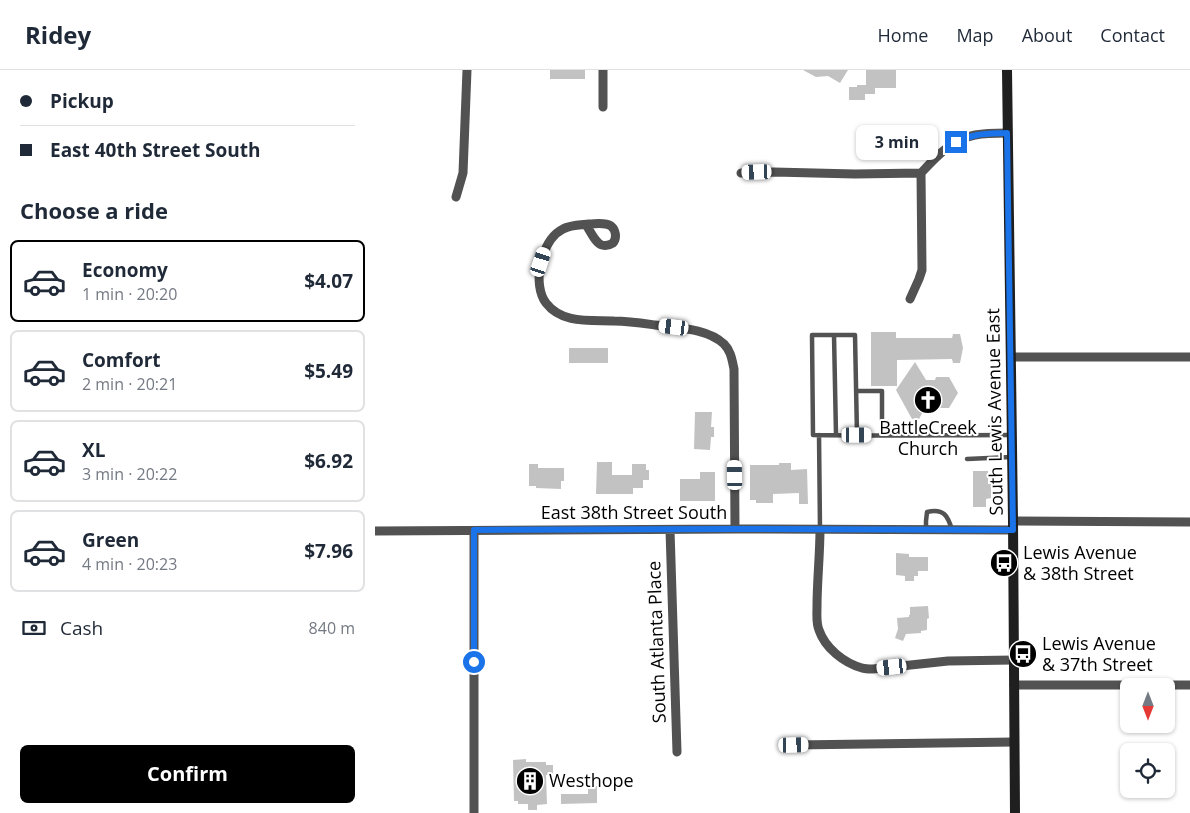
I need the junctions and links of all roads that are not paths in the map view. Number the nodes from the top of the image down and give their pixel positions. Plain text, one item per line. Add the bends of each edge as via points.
1 (467, 70) edge
2 (603, 70) edge
3 (1007, 70) edge
4 (603, 107) dead end
5 (1007, 133) junction
6 (741, 173) dead end
7 (921, 173) junction
8 (456, 198) dead end
9 (586, 224) dead end
10 (910, 299) dead end
11 (834, 335) junction
12 (1011, 357) junction
13 (1190, 357) edge
14 (856, 391) junction
15 (819, 435) junction
16 (836, 435) junction
17 (857, 435) junction
18 (883, 435) junction
19 (1012, 435) junction
20 (967, 458) dead end
21 (1012, 458) junction
22 (1190, 522) edge
23 (1013, 525) junction
24 (735, 529) junction
25 (474, 530) junction
26 (670, 530) junction
27 (821, 530) junction
28 (927, 530) junction
29 (952, 530) junction
30 (375, 531) edge
31 (1014, 660) junction
32 (1014, 685) junction
33 (1190, 685) edge
34 (1014, 742) junction
35 (794, 745) dead end
36 (677, 752) dead end
37 (474, 813) edge
38 (1015, 813) edge

1 - 8 street via 463,173
2 - 4 street
3 - 5 main road, South Lewis Avenue East
5 - 7 street via 965,137 948,147
5 - 12 main road, South Lewis Avenue East
6 - 7 street
7 - 10 street via 922,270
9 - 24 street via 563,228 546,246 539,273 541,291 554,312 570,319 623,321 699,331 728,349 734,369
11 - 14 lane via 855,335
11 - 15 lane via 812,335 813,435
11 - 16 lane
12 - 13 street
12 - 19 main road, South Lewis Avenue East
14 - 17 lane
14 - 18 lane via 882,391
15 - 16 lane
15 - 27 lane
16 - 17 lane
17 - 18 lane
18 - 19 lane
19 - 21 main road, South Lewis Avenue East
20 - 21 lane
21 - 23 main road, South Lewis Avenue East
22 - 23 street, East 38th Street South
23 - 29 street, East 38th Street South
23 - 31 main road, South Lewis Avenue East
24 - 26 street, East 38th Street South
24 - 27 street, East 38th Street South
25 - 26 street, East 38th Street South
25 - 30 street, East 38th Street South
25 - 37 street
26 - 36 street, South Atlanta Place
27 - 28 street, East 38th Street South
27 - 31 street via 817,618 819,631 835,654 862,668 873,669 948,661
28 - 29 street, East 38th Street South
28 - 29 lane via 927,512 935,510 944,513
31 - 32 main road, South Lewis Avenue East
32 - 33 street
32 - 34 main road, South Lewis Avenue East
34 - 35 street
34 - 38 main road, South Lewis Avenue East

